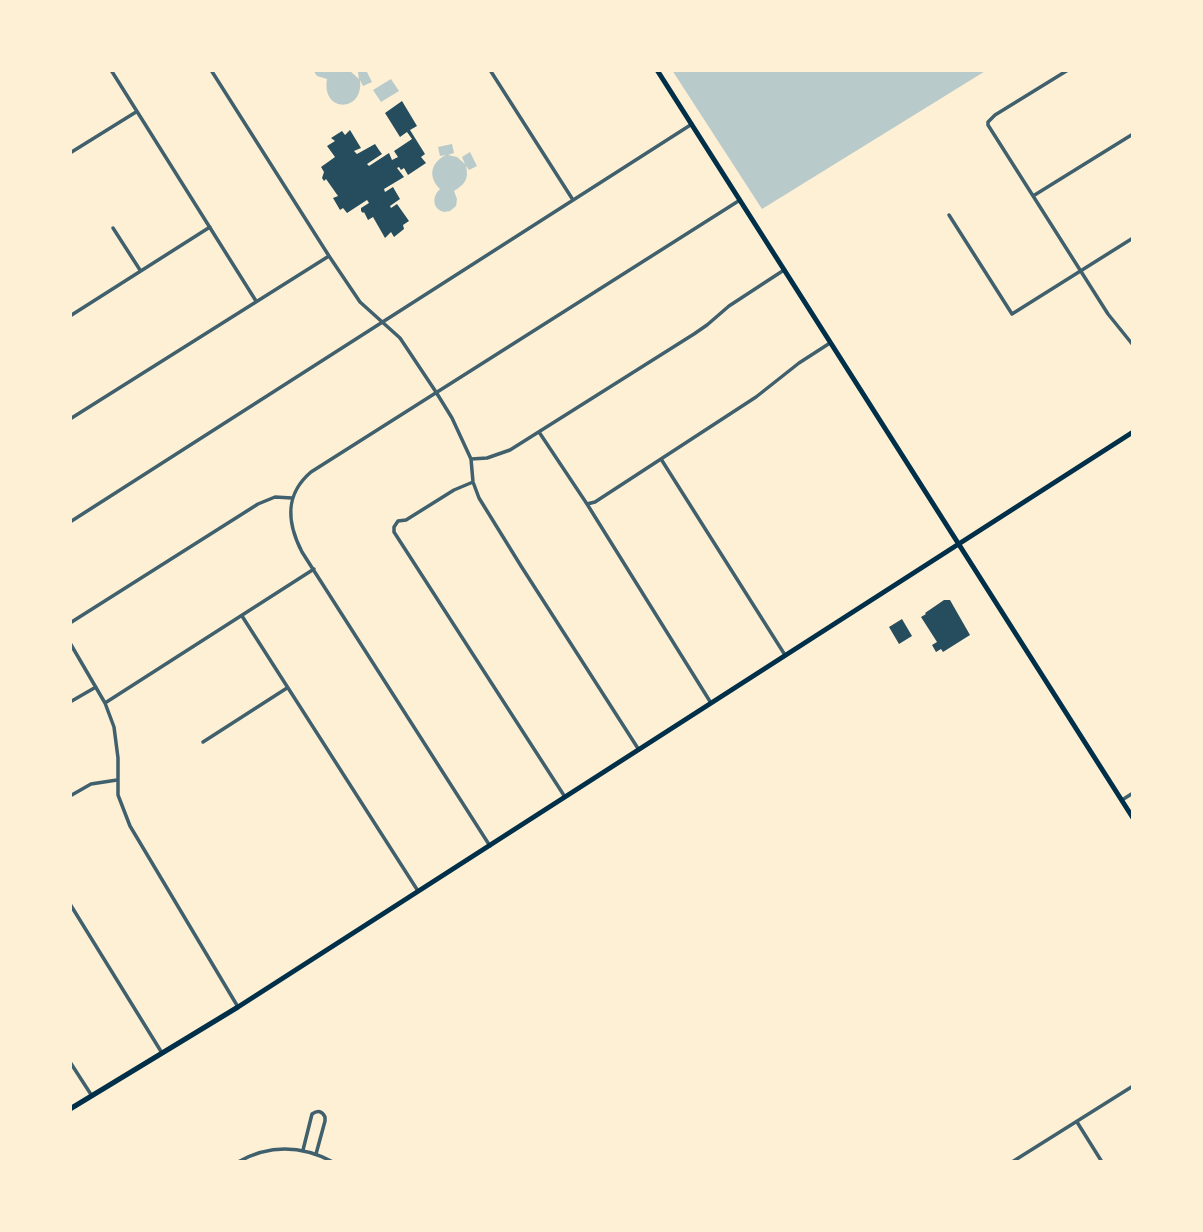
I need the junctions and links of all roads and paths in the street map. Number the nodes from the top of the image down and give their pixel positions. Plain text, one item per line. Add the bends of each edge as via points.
1 (111, 70) edge
2 (211, 70) edge
3 (490, 70) edge
4 (657, 70) edge
5 (1068, 70) edge
6 (137, 111) junction
7 (692, 124) junction
8 (1133, 134) edge
9 (70, 153) edge
10 (1033, 196) junction
11 (573, 200) junction
12 (740, 200) junction
13 (949, 215) dead end
14 (211, 227) junction
15 (113, 228) dead end
16 (1133, 238) edge
17 (329, 256) junction
18 (785, 269) junction
19 (140, 271) junction
20 (1080, 271) junction
21 (256, 301) junction
22 (70, 316) edge
23 (382, 322) junction
24 (831, 342) junction
25 (1133, 345) edge
26 (436, 392) junction
27 (70, 419) edge
28 (539, 432) junction
29 (1133, 432) edge
30 (471, 459) junction
31 (661, 459) junction
32 (473, 482) junction
33 (292, 498) junction
34 (587, 505) junction
35 (70, 522) edge
36 (959, 544) junction
37 (314, 569) junction
38 (242, 616) junction
39 (70, 623) edge
40 (70, 643) edge
41 (785, 656) junction
42 (96, 687) junction
43 (287, 688) junction
44 (70, 702) edge
45 (105, 703) junction
46 (711, 703) junction
47 (203, 742) dead end
48 (639, 750) junction
49 (117, 780) junction
50 (1133, 793) edge
51 (70, 796) edge
52 (565, 797) junction
53 (1122, 800) junction
54 (1133, 818) edge
55 (490, 846) junction
56 (419, 892) junction
57 (70, 904) edge
58 (238, 1007) junction
59 (162, 1053) junction
60 (70, 1062) edge
61 (1133, 1086) edge
62 (92, 1096) junction
63 (70, 1109) edge
64 (1077, 1122) junction
65 (303, 1150) junction
66 (316, 1154) junction
67 (238, 1162) edge
68 (333, 1162) edge
69 (1012, 1162) edge
70 (1102, 1162) edge

1 - 6 street
2 - 17 street
3 - 11 street
4 - 7 main road
5 - 10 street via 988,122
6 - 9 street
6 - 14 street
7 - 11 street
7 - 12 main road
8 - 10 street
10 - 20 street
11 - 23 street
12 - 18 main road
12 - 26 street
13 - 20 street via 1012,314
14 - 19 street
14 - 21 street
15 - 19 street
16 - 20 street
17 - 21 street
17 - 23 street via 360,302
18 - 24 main road
18 - 28 street via 707,325
19 - 22 street
20 - 25 street
21 - 27 street
23 - 26 street via 400,338
23 - 35 street
24 - 31 street
24 - 36 main road
26 - 30 street
26 - 33 street via 311,472
28 - 30 street via 501,453
28 - 34 street
29 - 36 main road
30 - 32 street
31 - 34 street
31 - 41 street
32 - 48 street
32 - 52 street via 398,521 394,532
33 - 37 street via 293,531
33 - 39 street via 275,497 258,504
34 - 46 street
36 - 41 main road
36 - 53 main road
37 - 38 street
37 - 55 street
38 - 43 street
38 - 45 street
40 - 42 street
41 - 46 main road
42 - 44 street
42 - 45 street
43 - 47 street
43 - 56 street
45 - 49 street via 114,727
46 - 48 main road
48 - 52 main road
49 - 51 street via 91,785
49 - 58 street via 130,827
50 - 53 street
52 - 55 main road
53 - 54 main road
55 - 56 main road
56 - 58 main road
57 - 59 street
58 - 59 main road
59 - 62 main road
60 - 62 street
61 - 64 street
62 - 63 main road
64 - 69 street
64 - 70 street
65 - 66 street
65 - 66 street via 312,1114 318,1111 325,1121
65 - 67 street via 270,1149
66 - 68 street

